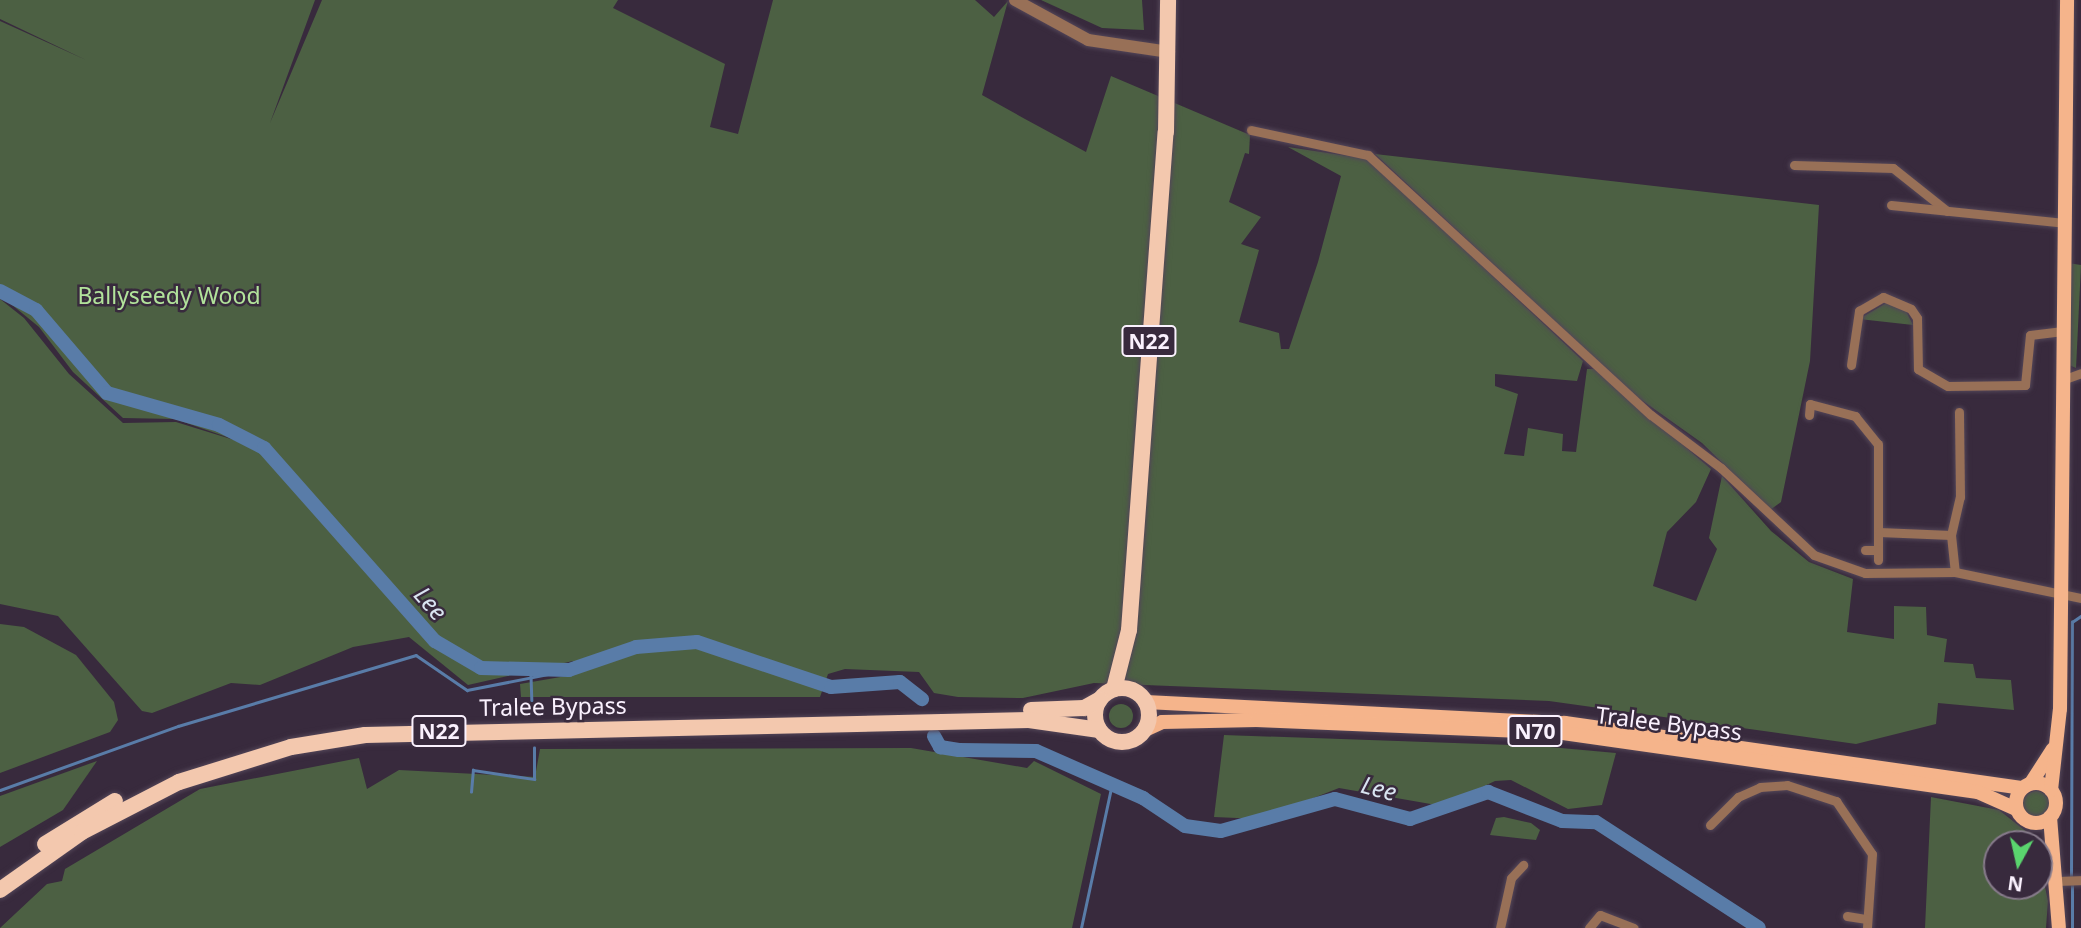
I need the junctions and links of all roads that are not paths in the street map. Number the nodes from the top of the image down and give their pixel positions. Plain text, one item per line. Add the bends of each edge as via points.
1 (1014, 0) edge
2 (1168, 0) edge
3 (2067, 0) edge
4 (1169, 52) junction
5 (1251, 130) dead end
6 (1794, 165) dead end
7 (1891, 205) dead end
8 (1947, 211) junction
9 (2064, 223) junction
10 (2063, 331) junction
11 (1851, 365) dead end
12 (2081, 373) edge
13 (2062, 380) junction
14 (1959, 412) dead end
15 (1809, 415) dead end
16 (1879, 532) junction
17 (1951, 535) junction
18 (1865, 550) dead end
19 (1955, 572) junction
20 (2061, 593) junction
21 (2081, 598) edge
22 (1129, 630) junction
23 (1114, 689) junction
24 (1133, 690) junction
25 (1100, 699) junction
26 (1146, 702) junction
27 (941, 717) junction
28 (916, 718) junction
29 (1100, 730) junction
30 (1143, 731) junction
31 (2058, 739) junction
32 (2026, 786) junction
33 (2051, 790) junction
34 (2016, 809) junction
35 (2050, 817) junction
36 (2035, 822) junction
37 (1710, 825) dead end
38 (2039, 830) edge
39 (2050, 830) edge
40 (2053, 861) edge
41 (1523, 864) dead end
42 (0, 876) edge
43 (2079, 880) edge
44 (2060, 881) junction
45 (0, 890) edge
46 (1847, 916) dead end
47 (1867, 923) edge
48 (1500, 928) edge
49 (1588, 928) edge
50 (1634, 928) edge
51 (2059, 928) edge

1 - 4 street via 1088,40
2 - 4 highway, N22
3 - 9 main road
4 - 22 highway, N22
5 - 19 street via 1367,155 1651,415 1721,468 1814,555 1864,573
6 - 8 street via 1893,168
7 - 8 street
8 - 9 street
9 - 10 main road
10 - 11 street via 2030,335 2025,384 1948,386 1918,369 1917,318 1911,309 1883,297 1859,311
10 - 13 main road
12 - 13 street
13 - 20 main road
14 - 17 street via 1960,497
15 - 16 street via 1810,404 1834,408 1872,432 1880,457
16 - 17 street
16 - 18 street via 1878,555
17 - 19 street
19 - 20 street
20 - 21 street
20 - 31 main road
22 - 23 highway, N22
22 - 24 highway, N22
23 - 24 highway
23 - 25 highway, N22
24 - 26 highway
25 - 27 highway, Tralee Bypass / N22 via 1084,708
25 - 29 highway
26 - 30 highway
26 - 32 main road, Tralee Bypass / N70 via 1565,723
27 - 28 highway, Tralee Bypass / N22
27 - 29 highway, Tralee Bypass / N22 via 1053,720
28 - 42 highway, Tralee Bypass / N22 via 391,722 334,729 232,752 166,776 75,822
28 - 45 highway, Tralee Bypass / N22 via 393,732 318,743 237,762 126,807
29 - 30 highway, N22 via 1122,742
30 - 34 main road, Tralee Bypass / N70 via 1161,722 1256,720 1563,733 1978,792
31 - 32 main road
31 - 33 main road
32 - 33 main road, N70
32 - 34 main road
33 - 35 main road via 2056,804
34 - 36 main road, N70
35 - 36 main road
35 - 39 main road
36 - 38 main road
37 - 47 street via 1738,797 1760,787 1787,785 1836,800 1872,855
40 - 44 main road
41 - 48 street via 1511,878
43 - 44 street
44 - 51 main road
46 - 47 street
49 - 50 street via 1600,915

